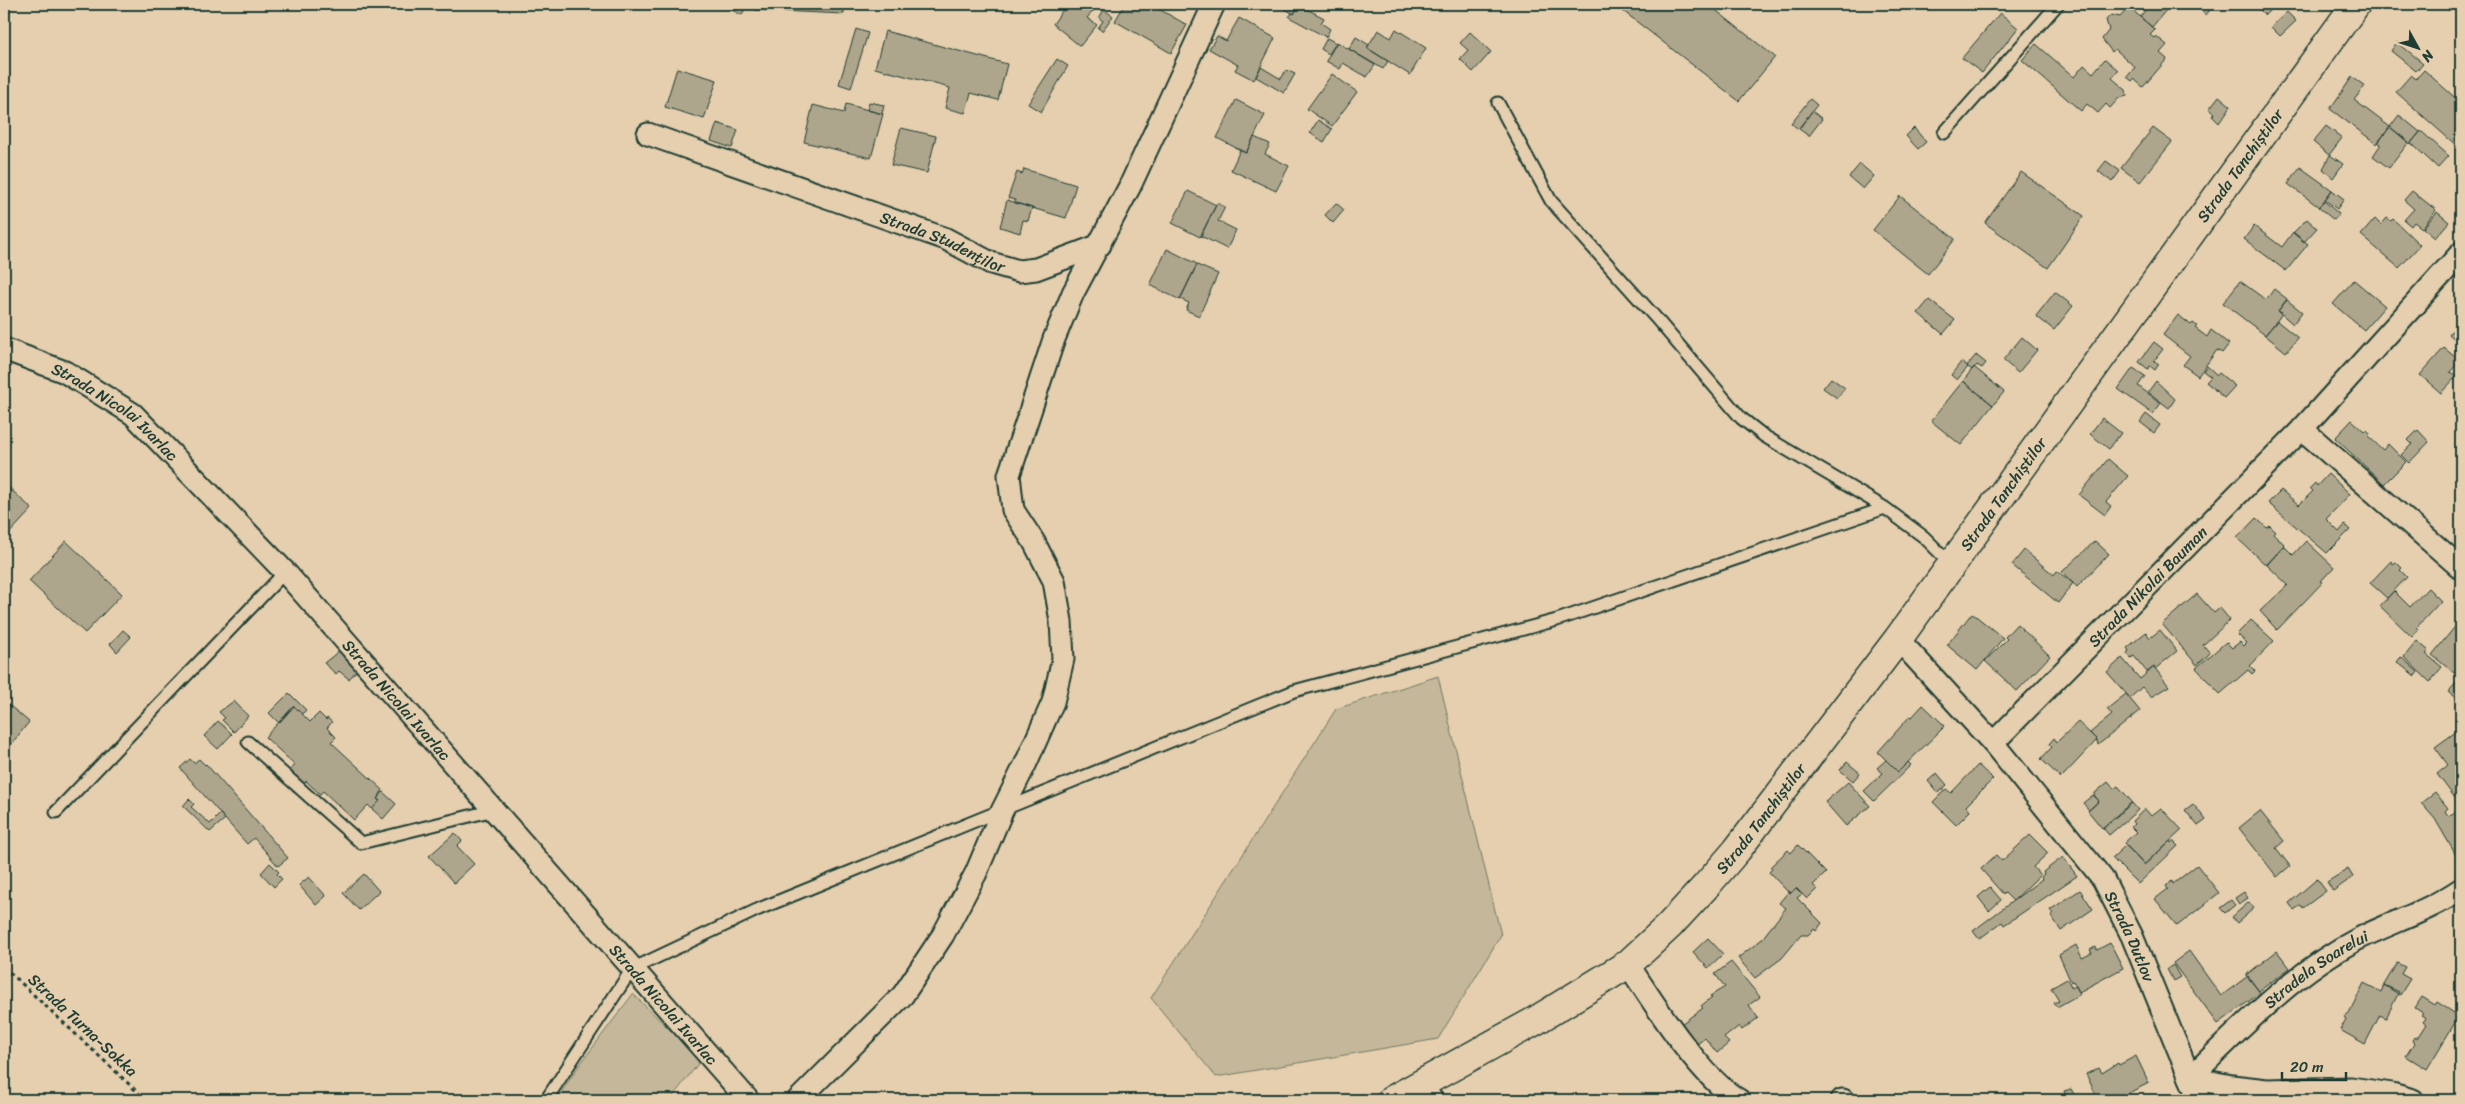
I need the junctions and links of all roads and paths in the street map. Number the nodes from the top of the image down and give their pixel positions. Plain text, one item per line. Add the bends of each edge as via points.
1 (1214, 4) edge
2 (2058, 4) edge
3 (2352, 5) edge
4 (1498, 103) dead end
5 (648, 134) dead end
6 (1944, 134) dead end
7 (1100, 245) junction
8 (2461, 253) edge
9 (4, 349) edge
10 (2302, 429) junction
11 (1885, 508) junction
12 (1952, 565) junction
13 (2461, 568) edge
14 (285, 572) junction
15 (1898, 639) junction
16 (248, 742) dead end
17 (1993, 744) junction
18 (494, 810) junction
19 (1002, 811) junction
20 (56, 812) dead end
21 (2461, 889) edge
22 (1628, 964) junction
23 (4, 967) edge
24 (632, 969) junction
25 (2190, 1078) junction
26 (1432, 1091) edge
27 (146, 1100) edge
28 (546, 1100) edge
29 (748, 1100) edge
30 (798, 1100) edge
31 (1392, 1100) edge
32 (1739, 1100) edge
33 (2199, 1100) edge
34 (2412, 1100) edge

1 - 7 street
2 - 6 lane
3 - 12 street, Strada Tanchiștilor
4 - 11 lane via 1551,201 1741,418 1764,436
5 - 7 street, Strada Studenților via 946,239 992,262 1019,270 1036,270
7 - 19 street via 1073,294 1054,339 1009,475 1014,510 1054,581 1064,659 1053,702
8 - 10 street, Strada Nikolai Bauman
9 - 14 street, Strada Nicolai Ivarlac via 65,372 133,414
10 - 13 street
10 - 17 street, Strada Nikolai Bauman
11 - 12 lane via 1924,536
11 - 19 lane via 1557,620 1294,691
12 - 15 street, Strada Tanchiștilor
14 - 18 street, Strada Nicolai Ivarlac
14 - 20 lane
15 - 17 street, Strada Dutlov
15 - 22 street, Strada Tanchiștilor via 1737,850 1669,926
16 - 18 lane via 361,843
17 - 25 street, Strada Dutlov via 2103,879 2132,936
18 - 24 street, Strada Nicolai Ivarlac
19 - 24 lane via 759,909
19 - 30 street via 976,872 943,935 903,995
21 - 25 street, Stradela Soarelui via 2420,913 2358,940 2306,973 2244,1025
22 - 26 street, Strada Tanchiștilor via 1535,1021
22 - 32 street via 1687,1048 1724,1092
23 - 27 path, Strada Turna-Sokka
24 - 28 lane
24 - 29 street, Strada Nicolai Ivarlac
25 - 33 street, Strada Dutlov
25 - 34 street via 2267,1090 2351,1088
26 - 31 street, Strada Tanchiștilor

